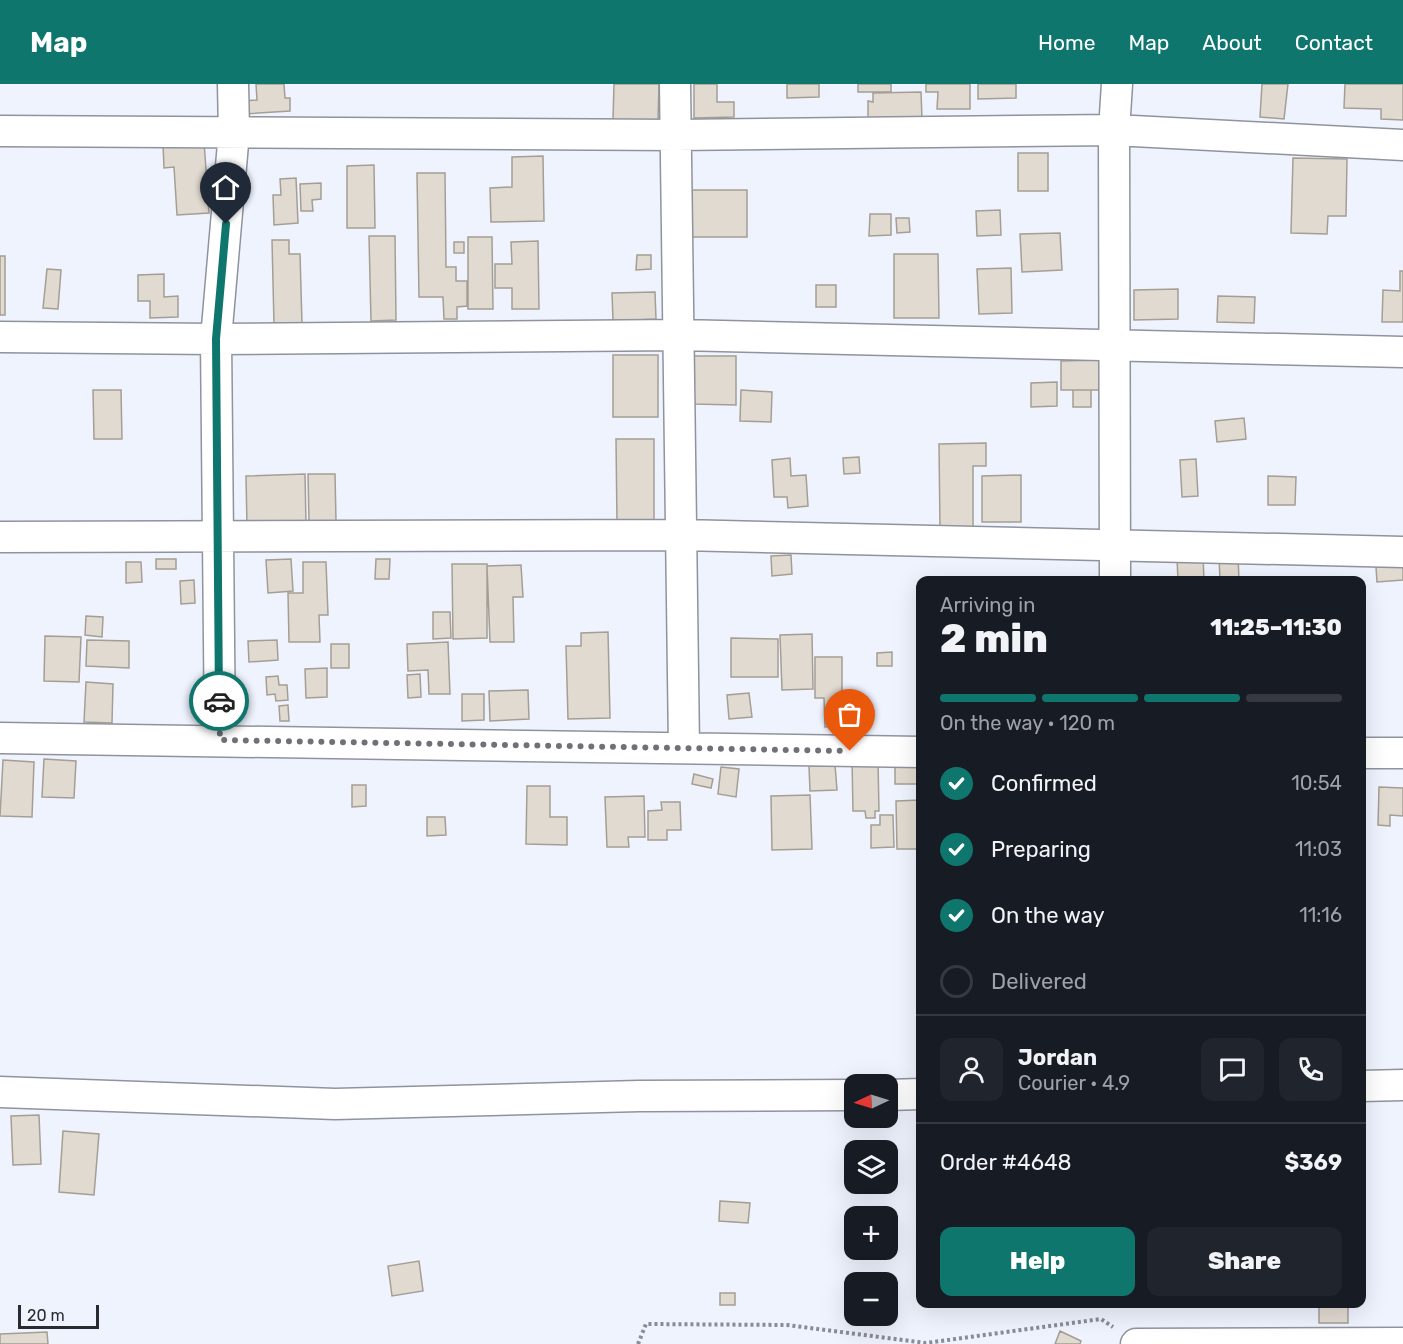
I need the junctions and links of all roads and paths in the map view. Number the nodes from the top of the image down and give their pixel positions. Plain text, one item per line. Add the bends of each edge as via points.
1 (233, 84) edge
2 (675, 84) edge
3 (1117, 84) edge
4 (1114, 130) junction
5 (0, 131) edge
6 (234, 132) junction
7 (676, 135) junction
8 (1403, 145) edge
9 (679, 335) junction
10 (0, 337) edge
11 (216, 339) junction
12 (1115, 344) junction
13 (1403, 352) edge
14 (681, 535) junction
15 (0, 537) edge
16 (217, 538) junction
17 (1114, 545) junction
18 (1403, 552) edge
19 (1115, 576) edge
20 (0, 738) edge
21 (220, 740) junction
22 (684, 748) junction
23 (916, 752) edge
24 (1366, 753) edge
25 (1403, 753) edge
26 (1403, 1085) edge
27 (1366, 1086) edge
28 (0, 1092) edge
29 (916, 1094) edge
30 (844, 1095) edge
31 (898, 1095) edge
32 (1136, 1343) edge
33 (1403, 1343) edge
34 (638, 1344) edge
35 (1348, 1344) edge

1 - 6 street
2 - 7 street
3 - 4 street
4 - 7 street
4 - 8 street
4 - 12 street
5 - 6 street
6 - 7 street
6 - 11 street
7 - 9 street
9 - 11 street
9 - 12 street
9 - 14 street
10 - 11 street
11 - 16 street
12 - 13 street
12 - 17 street
14 - 16 street
14 - 17 street
14 - 22 street
15 - 16 street
16 - 21 street
17 - 18 street
17 - 19 street
20 - 21 street
21 - 22 street
22 - 23 street
24 - 25 street
26 - 27 street
28 - 30 street via 335,1104
29 - 31 street
32 - 34 path via 1101,1319 926,1343 787,1325 646,1324
32 - 35 street
33 - 35 street

